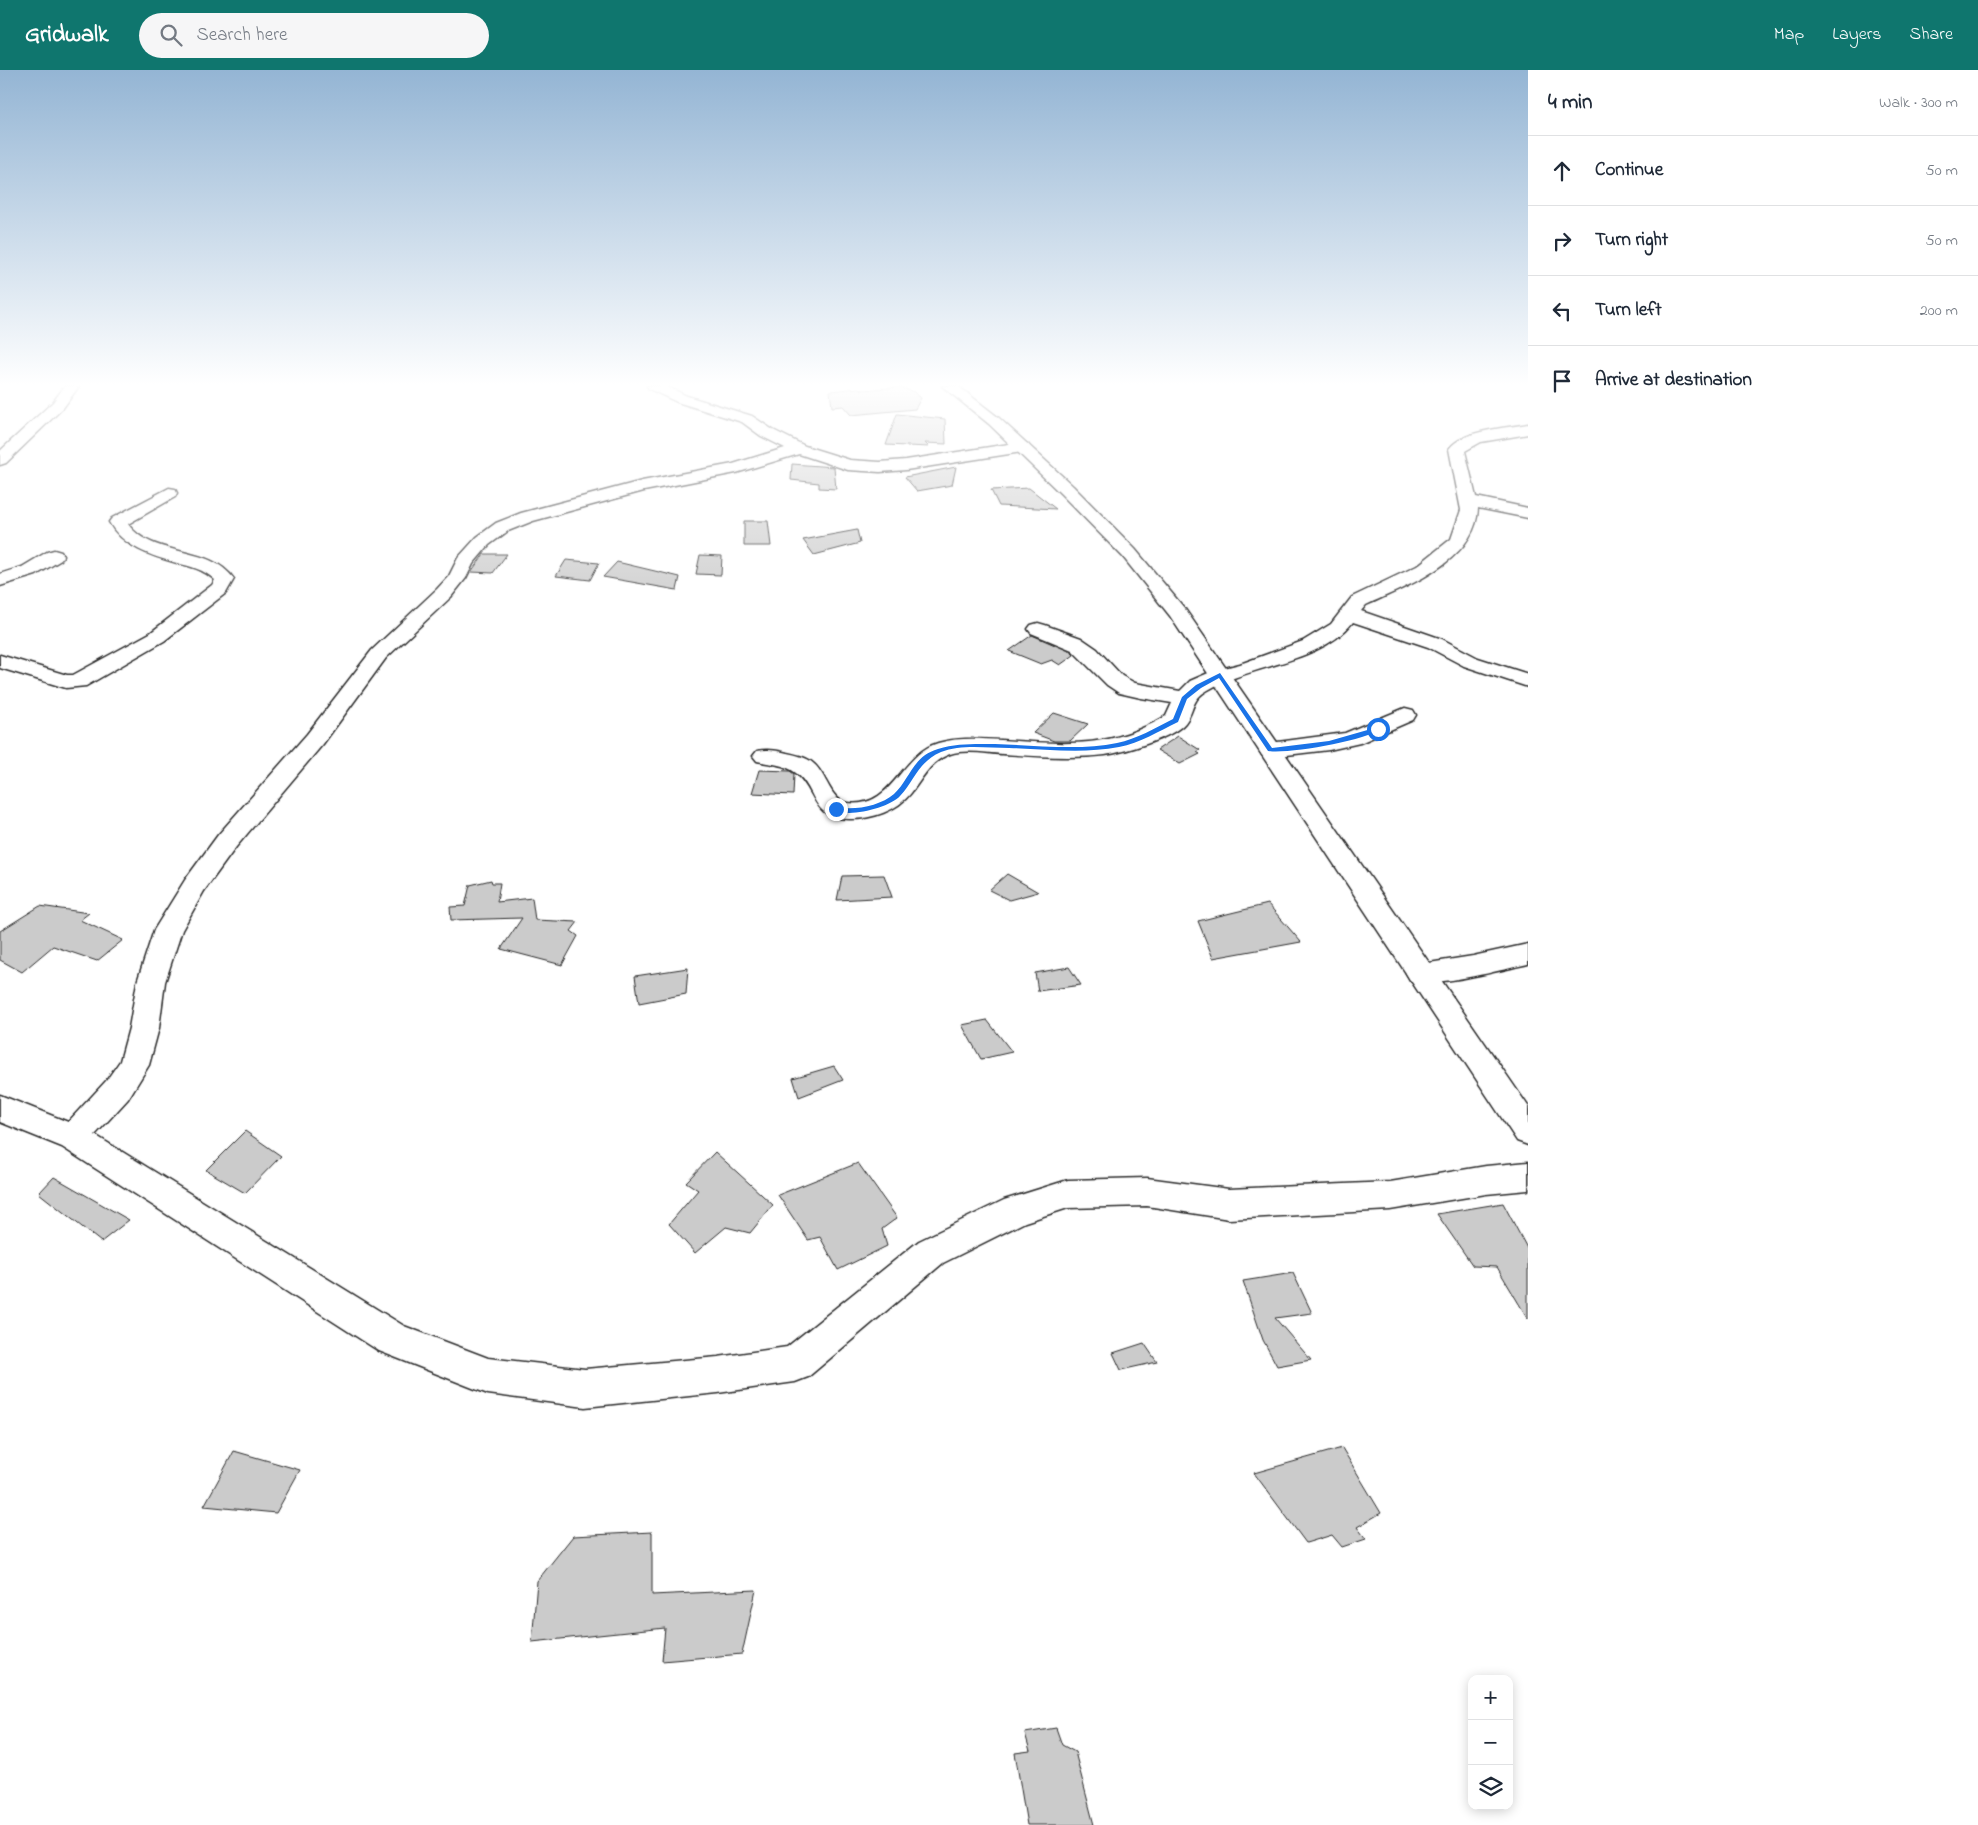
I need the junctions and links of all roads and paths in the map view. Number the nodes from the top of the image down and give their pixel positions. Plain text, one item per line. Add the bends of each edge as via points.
1 (736, 468) edge
2 (1043, 468) edge
3 (1462, 468) edge
4 (169, 493) dead end
5 (1469, 501) junction
6 (1528, 513) edge
7 (54, 556) dead end
8 (0, 580) edge
9 (1348, 614) junction
10 (1038, 628) dead end
11 (0, 661) edge
12 (1220, 675) junction
13 (1528, 681) edge
14 (1184, 698) junction
15 (1405, 716) dead end
16 (1270, 750) junction
17 (765, 756) dead end
18 (1528, 954) edge
19 (1420, 973) junction
20 (0, 1108) edge
21 (1528, 1132) edge
22 (73, 1138) junction
23 (1528, 1176) edge

1 - 22 street via 642,486 527,517 502,527 483,541 444,592 379,654 315,739 227,841 194,886 168,930 151,982 134,1065 117,1090
2 - 12 street via 1129,553 1178,613
3 - 5 street
4 - 11 street via 118,522 120,528 158,551 216,570 225,579 219,589 157,637 78,681 66,682
5 - 6 street
5 - 9 street via 1470,510 1459,541 1424,570 1359,601
7 - 8 street via 34,569
9 - 12 street via 1338,628 1310,645
9 - 13 street via 1436,643 1471,662
10 - 14 street via 1083,648 1111,678 1127,688
12 - 14 street via 1198,686
12 - 16 street
14 - 17 street via 1176,720 1142,738 1118,745 1053,749 964,745 939,750 917,765 897,795 887,802 846,812 836,809 826,800 807,769 795,761
15 - 16 street via 1352,738
16 - 19 street
18 - 19 street
19 - 21 street
20 - 22 street
22 - 23 street via 392,1339 488,1376 585,1388 795,1364 931,1252 1016,1210 1068,1194 1147,1192 1229,1204 1390,1196

